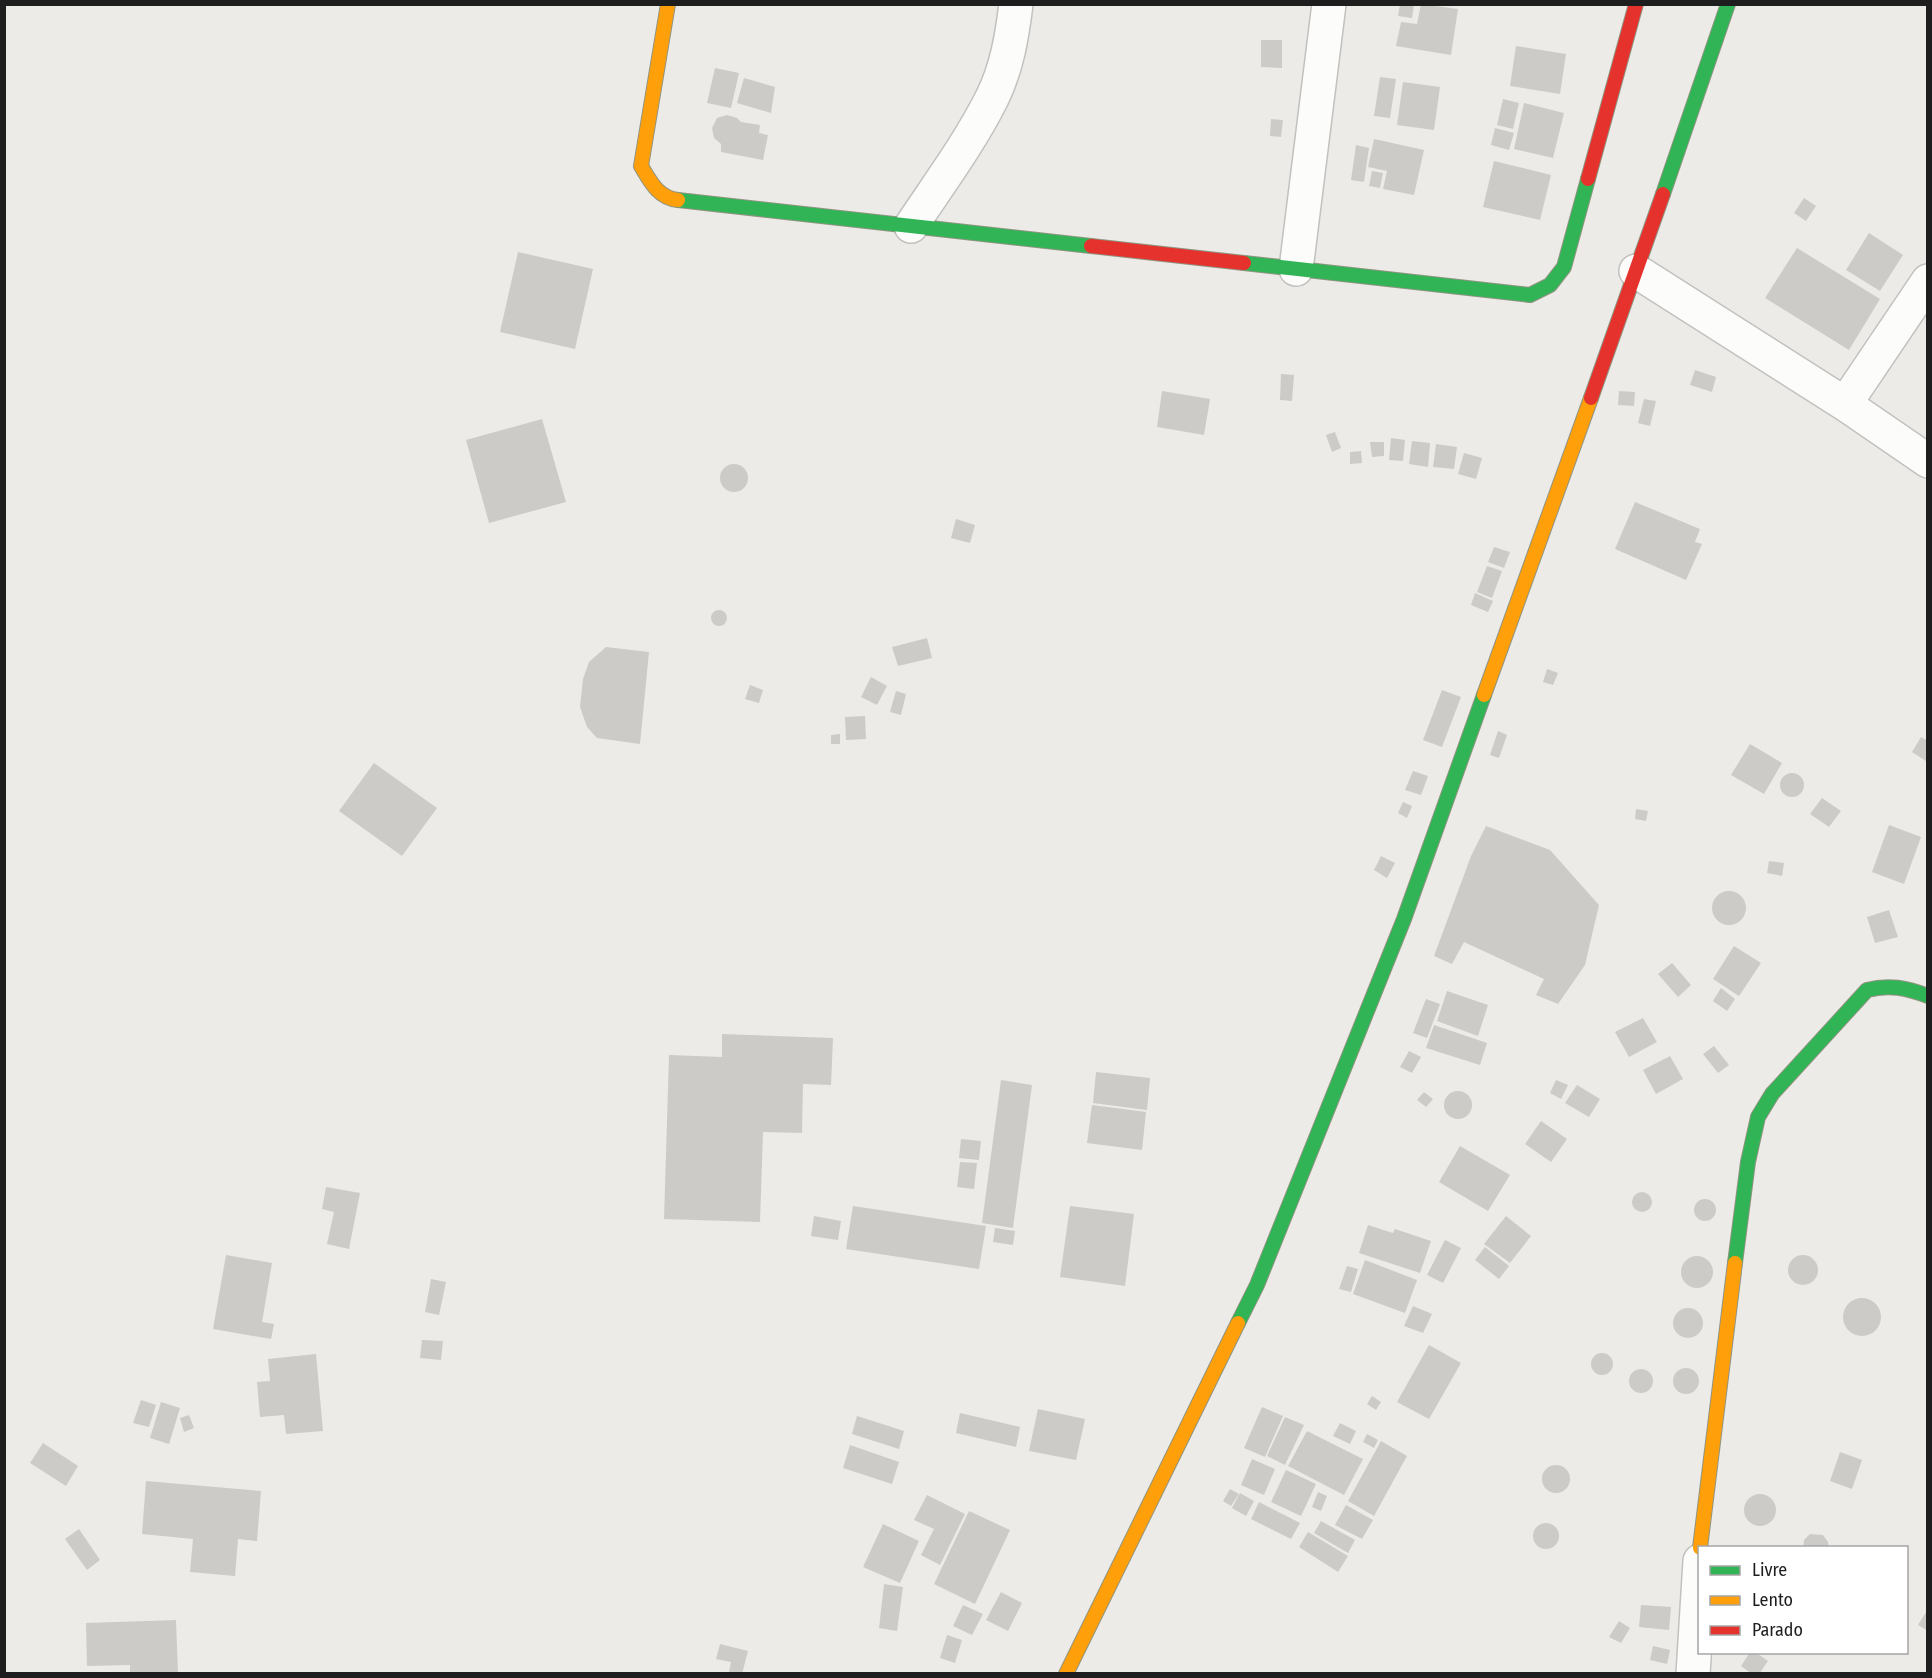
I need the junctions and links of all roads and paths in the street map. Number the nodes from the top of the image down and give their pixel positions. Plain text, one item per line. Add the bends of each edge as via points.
1 (668, 4) edge
2 (1016, 4) edge
3 (1329, 4) edge
4 (1636, 4) edge
5 (1728, 4) edge
6 (911, 226) junction
7 (1296, 269) junction
8 (1636, 271) junction
9 (1928, 280) edge
10 (1845, 404) junction
11 (1928, 461) edge
12 (1928, 996) edge
13 (1700, 1546) edge
14 (1698, 1593) edge
15 (1066, 1674) edge
16 (1693, 1674) edge

1 - 6 street via 641,166 654,188 671,199
2 - 6 street via 1011,45 993,97
3 - 7 street
4 - 7 street via 1564,267 1550,285 1530,295
5 - 8 street
6 - 7 street
8 - 10 street
8 - 15 street via 1404,919 1257,1285
9 - 10 street
10 - 11 street
12 - 13 street via 1902,986 1881,985 1867,990 1772,1094 1758,1118 1748,1162
14 - 16 street

